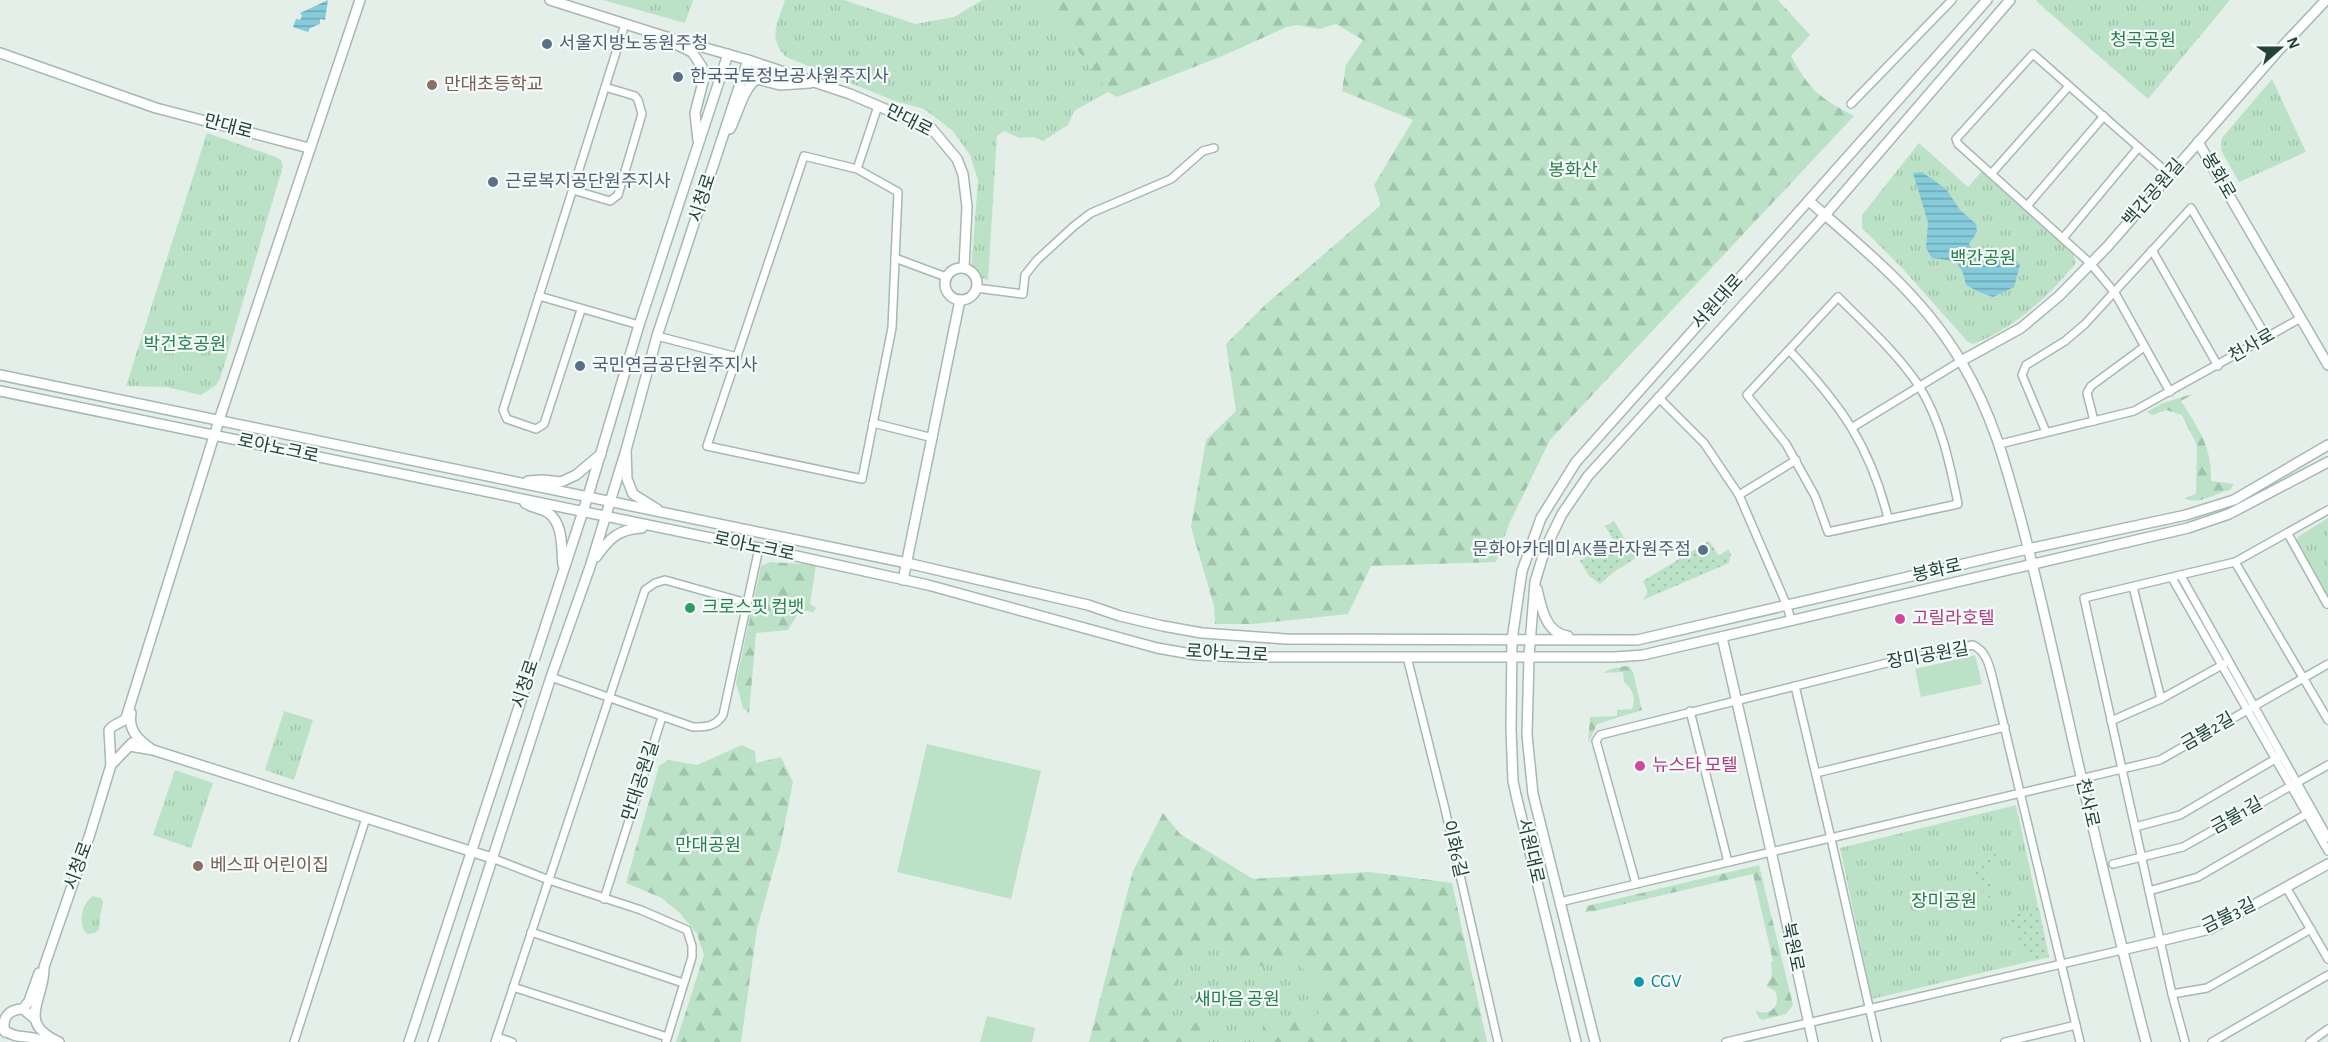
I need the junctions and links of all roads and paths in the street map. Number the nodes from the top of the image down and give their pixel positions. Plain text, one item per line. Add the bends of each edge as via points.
1 (360, 0) edge
2 (550, 0) edge
3 (1952, 0) edge
4 (1987, 0) edge
5 (2010, 0) edge
6 (2326, 0) edge
7 (625, 24) junction
8 (660, 35) junction
9 (0, 52) edge
10 (728, 54) junction
11 (748, 60) junction
12 (816, 82) junction
13 (2069, 86) junction
14 (605, 87) junction
15 (1851, 104) dead end
16 (878, 106) junction
17 (2104, 116) junction
18 (2198, 142) junction
19 (698, 145) junction
20 (720, 147) junction
21 (309, 148) junction
22 (1214, 148) dead end
23 (2138, 148) junction
24 (857, 169) junction
25 (1992, 173) junction
26 (2170, 175) junction
27 (573, 190) junction
28 (1809, 201) junction
29 (2026, 206) junction
30 (1825, 215) junction
31 (2063, 238) junction
32 (2152, 250) junction
33 (895, 258) junction
34 (2091, 263) junction
35 (964, 268) junction
36 (946, 277) junction
37 (976, 288) junction
38 (2115, 293) junction
39 (539, 297) junction
40 (960, 300) junction
41 (581, 310) junction
42 (2301, 318) junction
43 (639, 325) junction
44 (657, 336) junction
45 (2267, 338) junction
46 (2144, 346) junction
47 (1789, 350) junction
48 (737, 357) junction
49 (1961, 362) junction
50 (2328, 365) edge
51 (2218, 366) junction
52 (0, 375) edge
53 (1919, 387) junction
54 (0, 392) edge
55 (2170, 392) junction
56 (1658, 397) junction
57 (219, 420) junction
58 (2094, 421) junction
59 (873, 423) junction
60 (1853, 427) junction
61 (2046, 432) junction
62 (214, 435) junction
63 (933, 438) junction
64 (2000, 444) junction
65 (2328, 445) edge
66 (626, 450) junction
67 (601, 454) junction
68 (1796, 460) junction
69 (2328, 462) edge
70 (520, 482) junction
71 (1739, 495) junction
72 (588, 496) junction
73 (518, 498) junction
74 (610, 501) junction
75 (2328, 510) edge
76 (583, 512) junction
77 (667, 515) junction
78 (605, 517) junction
79 (1888, 518) junction
80 (662, 528) junction
81 (2288, 534) junction
82 (759, 548) junction
83 (2028, 549) junction
84 (2235, 562) junction
85 (907, 563) junction
86 (2033, 564) junction
87 (590, 567) junction
88 (563, 569) junction
89 (2181, 576) junction
90 (2172, 578) junction
91 (903, 580) junction
92 (1535, 582) junction
93 (2133, 587) junction
94 (747, 603) junction
95 (2327, 604) edge
96 (1787, 606) junction
97 (1791, 620) junction
98 (1722, 637) junction
99 (1286, 639) junction
100 (1588, 639) junction
101 (1512, 640) junction
102 (1530, 640) junction
103 (1511, 656) junction
104 (1528, 656) junction
105 (1288, 657) junction
106 (1407, 657) junction
107 (2225, 664) junction
108 (2328, 664) edge
109 (551, 677) junction
110 (2304, 677) junction
111 (1795, 686) junction
112 (609, 699) junction
113 (2161, 699) junction
114 (1736, 700) junction
115 (2250, 708) junction
116 (1690, 711) junction
117 (662, 717) junction
118 (2328, 720) edge
119 (2111, 721) junction
120 (2005, 727) junction
121 (128, 728) junction
122 (110, 743) junction
123 (128, 747) junction
124 (153, 750) junction
125 (2278, 758) junction
126 (111, 765) junction
127 (2328, 765) edge
128 (2121, 769) junction
129 (1816, 773) junction
130 (2080, 777) junction
131 (2294, 784) junction
132 (2020, 792) junction
133 (2310, 812) junction
134 (366, 818) junction
135 (2134, 827) junction
136 (1831, 837) junction
137 (2328, 838) edge
138 (1772, 851) junction
139 (2328, 851) edge
140 (472, 852) junction
141 (492, 858) junction
142 (2141, 858) junction
143 (1728, 862) junction
144 (2113, 864) dead end
145 (2328, 864) edge
146 (549, 880) junction
147 (1636, 884) junction
148 (2286, 887) junction
149 (2149, 891) junction
150 (604, 899) junction
151 (1560, 902) junction
152 (2311, 929) junction
153 (531, 932) junction
154 (2160, 941) junction
155 (2122, 950) junction
156 (2328, 959) edge
157 (2061, 964) junction
158 (44, 967) junction
159 (2328, 975) edge
160 (683, 983) junction
161 (513, 987) junction
162 (2172, 994) junction
163 (1869, 1008) junction
164 (23, 1009) junction
165 (3, 1017) edge
166 (35, 1022) junction
167 (1808, 1023) junction
168 (2076, 1025) junction
169 (2328, 1029) edge
170 (2, 1030) edge
171 (29, 1039) junction
172 (496, 1039) edge
173 (666, 1040) edge
174 (45, 1042) edge
175 (59, 1042) edge
176 (294, 1042) edge
177 (409, 1042) edge
178 (433, 1042) edge
179 (512, 1042) edge
180 (1498, 1042) edge
181 (1576, 1042) edge
182 (1594, 1042) edge
183 (1726, 1042) edge
184 (1813, 1042) edge
185 (1877, 1042) edge
186 (2005, 1042) edge
187 (2080, 1042) edge
188 (2146, 1042) edge
189 (2185, 1042) edge
190 (2212, 1042) edge
191 (2310, 1042) edge

1 - 21 street
2 - 7 street
3 - 15 street
4 - 28 street, 서원대로
5 - 30 street, 서원대로
6 - 18 street, 백간공원길
7 - 8 street
7 - 14 street
8 - 10 street
8 - 19 street via 692,52 702,67 704,78 695,113
9 - 21 street, 만대로 via 156,108
10 - 11 street, 만대로
10 - 19 street, 시청로
11 - 12 street, 만대로
11 - 20 street, 시청로
12 - 16 street, 만대로
12 - 20 street via 753,82
13 - 17 street
13 - 25 street
13 - 25 street via 2033,54 1956,139
14 - 27 street
14 - 27 street via 635,96 642,114 618,195 610,201
16 - 24 street
16 - 35 street, 만대로 via 932,129 957,159 967,207
17 - 23 street
17 - 29 street
18 - 26 street, 백간공원길
18 - 42 street, 봉화로
19 - 43 street, 시청로
20 - 44 street, 시청로
21 - 57 street, 로아노크로
22 - 37 street via 1203,151 1171,179 1091,213 1025,275 1023,294
23 - 26 street
23 - 31 street
24 - 33 street via 898,192
24 - 48 street via 804,156
25 - 29 street
26 - 34 street, 백간공원길
27 - 39 street
28 - 30 street
28 - 101 street, 서원대로 via 1576,462 1541,518 1530,547 1518,593
29 - 31 street
30 - 49 street via 1899,281 1923,307
30 - 56 street, 서원대로
31 - 34 street
32 - 38 street
32 - 45 street via 2192,208
32 - 51 street
33 - 36 street
33 - 59 street via 892,328
34 - 38 street
34 - 49 street, 백간공원길 via 2021,327
35 - 36 street via 956,268
35 - 37 street via 975,276
36 - 40 street via 946,290
37 - 40 street via 972,295
38 - 46 street
38 - 61 street via 2065,341 2026,365 2022,375
39 - 41 street
39 - 41 street via 503,410 507,419 536,429 544,424
40 - 63 street
41 - 43 street
42 - 45 street, 천사로
42 - 50 street, 봉화로
43 - 67 street, 시청로
44 - 48 street
44 - 66 street, 시청로
45 - 51 street, 천사로
46 - 55 street
46 - 58 street via 2091,386 2087,393
47 - 53 street via 1838,297 1880,338
47 - 60 street
47 - 68 street via 1747,395
48 - 59 street via 707,446 862,479
49 - 53 street
49 - 64 street
51 - 55 street, 천사로
52 - 57 street, 로아노크로
53 - 60 street
53 - 79 street via 1946,446 1958,504
54 - 62 street, 로아노크로
55 - 58 street, 천사로 via 2134,411
56 - 71 street via 1704,444
56 - 92 street, 서원대로 via 1588,476 1562,514
57 - 62 street
57 - 70 street, 로아노크로
58 - 61 street, 천사로
59 - 63 street
60 - 79 street via 1879,485
61 - 64 street, 천사로
62 - 73 street, 로아노크로
62 - 121 street via 135,687
63 - 85 street
64 - 83 street
65 - 83 street, 봉화로 via 2226,503
66 - 74 street, 시청로
66 - 77 street via 627,479 633,494
67 - 70 street via 561,482
67 - 72 street, 시청로
68 - 71 street
68 - 79 street via 1828,532
69 - 86 street, 봉화로 via 2229,514 2188,528
70 - 72 street, 로아노크로
71 - 96 street
72 - 74 street, 로아노크로
72 - 76 street, 시청로
73 - 76 street, 로아노크로
73 - 88 street via 555,519 560,531
74 - 77 street, 로아노크로
74 - 78 street, 시청로
75 - 81 street
76 - 78 street, 로아노크로
76 - 88 street, 시청로
77 - 85 street, 로아노크로
78 - 80 street, 로아노크로
78 - 87 street, 시청로
80 - 82 street, 로아노크로
80 - 87 street via 621,531 609,538
81 - 84 street
81 - 95 street
82 - 91 street, 로아노크로
82 - 94 street
83 - 86 street, 천사로
83 - 96 street, 봉화로
84 - 89 street
84 - 110 street
85 - 91 street
85 - 99 street, 로아노크로 via 1163,626
86 - 97 street, 봉화로
86 - 130 street, 천사로
87 - 109 street, 시청로
88 - 140 street, 시청로
89 - 90 street
89 - 107 street
90 - 93 street
90 - 107 street
91 - 105 street, 로아노크로 via 1157,648 1197,655
92 - 100 street via 1544,615 1555,632
92 - 102 street, 서원대로
93 - 113 street
93 - 119 street via 2084,598
94 - 112 street via 665,580 655,583 645,590
94 - 117 street via 723,716 712,726 693,727
96 - 97 street
96 - 100 street, 봉화로 via 1637,640
97 - 98 street, 봉화로
98 - 104 street, 봉화로 via 1643,655
98 - 114 street
99 - 101 street, 로아노크로
99 - 105 street
100 - 102 street, 봉화로
101 - 102 street, 로아노크로
101 - 103 street, 서원대로
102 - 104 street, 서원대로
103 - 104 street, 로아노크로
103 - 106 street, 로아노크로
103 - 181 street, 서원대로 via 1514,781
104 - 151 street, 서원대로 via 1529,765
105 - 106 street, 로아노크로
106 - 180 street, 이화6길
107 - 113 street
107 - 115 street
108 - 110 street, 금불2길
109 - 112 street, 만대공원길
109 - 141 street, 시청로
110 - 115 street, 금불2길
110 - 118 street
111 - 114 street, 장미공원길
111 - 120 street, 장미공원길 via 1973,645 1981,649 1987,660
111 - 129 street
112 - 117 street, 만대공원길
112 - 146 street
113 - 119 street
114 - 116 street, 장미공원길
114 - 138 street
115 - 125 street
115 - 128 street, 금불2길 via 2160,760
116 - 143 street
116 - 147 street, 장미공원길 via 1606,733 1596,741
117 - 150 street, 만대공원길
119 - 128 street
120 - 129 street
120 - 132 street, 장미공원길
121 - 122 street via 114,724 109,730
121 - 123 street via 133,743
121 - 124 street
122 - 123 street via 117,749
122 - 126 street
123 - 124 street
123 - 126 street
124 - 134 street
125 - 131 street
125 - 135 street, 금불1길 via 2180,815
126 - 158 street, 시청로
127 - 131 street, 금불1길
128 - 130 street, 금불2길
128 - 135 street
129 - 136 street
130 - 132 street
130 - 155 street, 천사로
131 - 133 street
131 - 142 street, 금불1길 via 2183,847
132 - 136 street
132 - 157 street, 장미공원길
133 - 137 street
133 - 139 street
133 - 149 street, 금불1길 via 2198,877
134 - 140 street
134 - 176 street
135 - 142 street
136 - 138 street
136 - 163 street
138 - 143 street, 서원대로
138 - 167 street, 북원로
140 - 141 street
140 - 177 street, 시청로
141 - 146 street
141 - 178 street, 시청로
142 - 144 street, 금불1길
142 - 149 street
143 - 147 street, 서원대로
145 - 148 street, 금불3길
146 - 150 street
146 - 153 street
147 - 151 street, 서원대로
148 - 152 street
148 - 154 street, 금불3길 via 2210,929
149 - 154 street
150 - 160 street via 687,930 692,957
151 - 182 street, 서원대로
152 - 156 street
152 - 162 street via 2207,988
153 - 160 street
153 - 161 street
154 - 155 street, 금불3길
154 - 162 street
155 - 157 street
155 - 188 street, 천사로
157 - 163 street
157 - 168 street, 장미공원길
158 - 164 street
158 - 166 street
159 - 190 street
160 - 173 street
161 - 172 street
161 - 173 street
162 - 189 street
163 - 167 street
163 - 185 street
164 - 165 street
164 - 166 street
165 - 170 street
166 - 171 street
166 - 175 street via 39,1030
167 - 183 street
167 - 184 street, 북원로
168 - 186 street
168 - 187 street, 장미공원길
169 - 191 street
170 - 171 street via 18,1041
171 - 174 street
172 - 179 street

